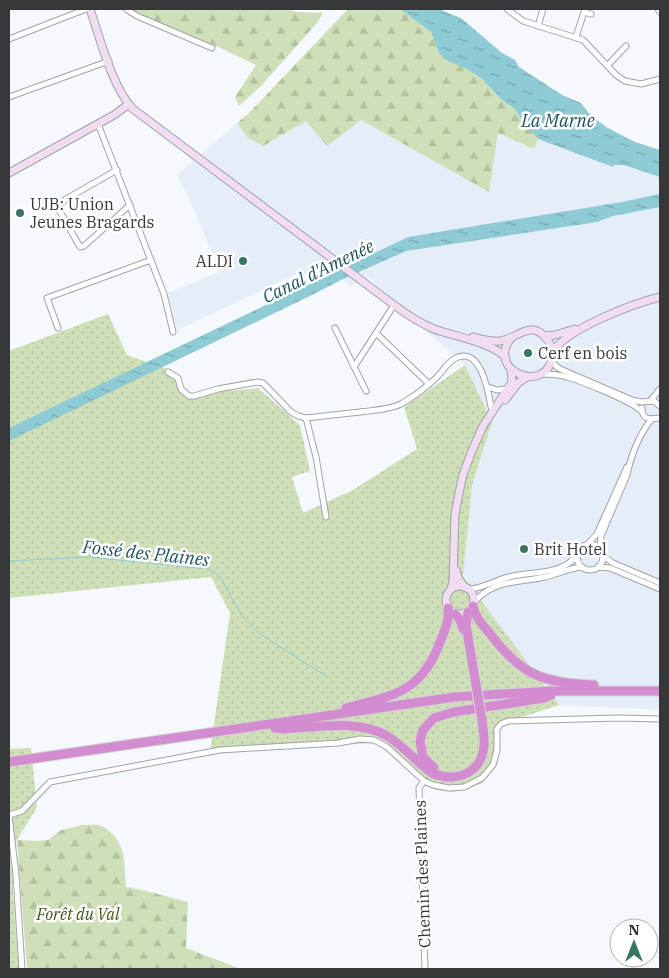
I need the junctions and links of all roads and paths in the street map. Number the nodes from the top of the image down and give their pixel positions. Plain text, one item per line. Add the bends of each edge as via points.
1 (88, 9) edge
2 (126, 9) edge
3 (506, 9) edge
4 (543, 9) edge
5 (658, 9) edge
6 (660, 12) edge
7 (591, 14) dead end
8 (538, 26) junction
9 (576, 37) junction
10 (9, 39) edge
11 (626, 46) dead end
12 (212, 48) dead end
13 (108, 61) junction
14 (608, 65) junction
15 (660, 79) edge
16 (9, 97) edge
17 (129, 104) junction
18 (98, 124) junction
19 (116, 170) junction
20 (9, 174) edge
21 (130, 205) junction
22 (151, 260) junction
23 (660, 297) edge
24 (394, 305) junction
25 (418, 320) junction
26 (585, 327) junction
27 (58, 328) dead end
28 (335, 328) dead end
29 (173, 332) dead end
30 (376, 333) junction
31 (544, 336) junction
32 (512, 337) junction
33 (552, 357) junction
34 (506, 358) junction
35 (354, 367) junction
36 (511, 369) junction
37 (168, 372) dead end
38 (540, 374) junction
39 (527, 377) junction
40 (429, 384) junction
41 (488, 387) junction
42 (508, 388) junction
43 (660, 389) edge
44 (366, 391) dead end
45 (648, 401) junction
46 (659, 405) edge
47 (641, 411) junction
48 (492, 412) junction
49 (644, 416) junction
50 (659, 416) edge
51 (306, 418) junction
52 (651, 420) junction
53 (643, 430) junction
54 (629, 464) junction
55 (326, 517) dead end
56 (587, 545) junction
57 (600, 550) junction
58 (578, 554) junction
59 (603, 556) junction
60 (582, 567) junction
61 (597, 568) junction
62 (660, 584) edge
63 (466, 588) junction
64 (451, 589) junction
65 (660, 590) edge
66 (472, 607) junction
67 (451, 611) junction
68 (474, 685) junction
69 (660, 692) edge
70 (551, 695) junction
71 (314, 718) junction
72 (660, 719) edge
73 (479, 720) junction
74 (275, 728) junction
75 (9, 762) edge
76 (9, 766) edge
77 (424, 780) junction
78 (9, 815) edge
79 (22, 969) edge
80 (425, 969) edge

1 - 10 street
1 - 13 main road
2 - 12 street
3 - 8 street via 523,21
4 - 8 street
5 - 6 street
7 - 9 street via 584,12
8 - 9 street
9 - 14 street
11 - 14 street
13 - 16 street
13 - 17 main road
14 - 15 street via 621,78 631,82 641,84
17 - 18 main road
17 - 24 main road
18 - 19 street
18 - 20 main road
19 - 21 street
19 - 21 street via 66,199 60,204 60,210 80,247
21 - 22 street
22 - 27 street via 47,298
22 - 29 street
23 - 26 main road
24 - 25 main road
24 - 30 street
25 - 32 main road via 497,342
25 - 34 main road via 491,347
26 - 31 main road
26 - 33 main road via 561,342
28 - 35 street
30 - 35 street
30 - 40 street
31 - 32 main road via 528,330
31 - 33 main road via 549,342
32 - 34 main road
33 - 38 main road
33 - 45 street via 560,369 632,400
34 - 36 main road
35 - 44 street
36 - 39 main road
36 - 42 main road via 512,380
37 - 51 street via 178,378 181,389 188,396 252,382 263,383 291,412
38 - 39 main road
38 - 47 street via 576,380 631,403
39 - 63 main road via 515,387 486,428 465,479 458,515 456,570
40 - 41 street via 452,360 462,357 477,363
40 - 51 street via 401,404 389,408
41 - 42 street via 497,390
41 - 48 street
42 - 48 main road
43 - 45 street
43 - 46 street
45 - 46 street
45 - 47 street
47 - 49 street
48 - 64 main road via 471,453 458,496
49 - 52 street
49 - 53 street
50 - 52 street
51 - 55 street
52 - 53 street
53 - 54 street
54 - 56 street via 597,534
54 - 57 street via 601,536
56 - 57 street via 594,545
56 - 58 street
57 - 59 street
58 - 60 street
58 - 63 street via 567,564 550,571 516,575 478,588
59 - 61 street
59 - 62 street
60 - 61 street
60 - 66 street via 544,578 507,583 485,592
61 - 65 street via 610,568
63 - 64 main road via 457,586
63 - 66 main road via 473,595
64 - 67 main road via 446,596 446,605
66 - 67 main road via 464,614
66 - 68 highway via 466,625
66 - 69 highway via 516,664 538,677 566,683 648,688
67 - 68 highway via 462,626
67 - 71 highway via 430,665 415,682 396,694
68 - 73 highway, bridge
69 - 70 highway
69 - 71 highway via 581,690 482,694
70 - 73 highway via 434,718 421,735 420,747 426,762 449,773 470,765 479,747
70 - 74 highway via 456,701
71 - 75 highway
72 - 77 street via 508,721 497,729 493,765 476,782 449,788
73 - 74 highway via 484,744 480,758 471,770 454,778 432,773 386,736 365,728
74 - 76 highway
77 - 78 street via 387,747 369,739 220,750 50,782 22,811
77 - 80 street, Chemin des Plaines via 419,788
78 - 79 street

